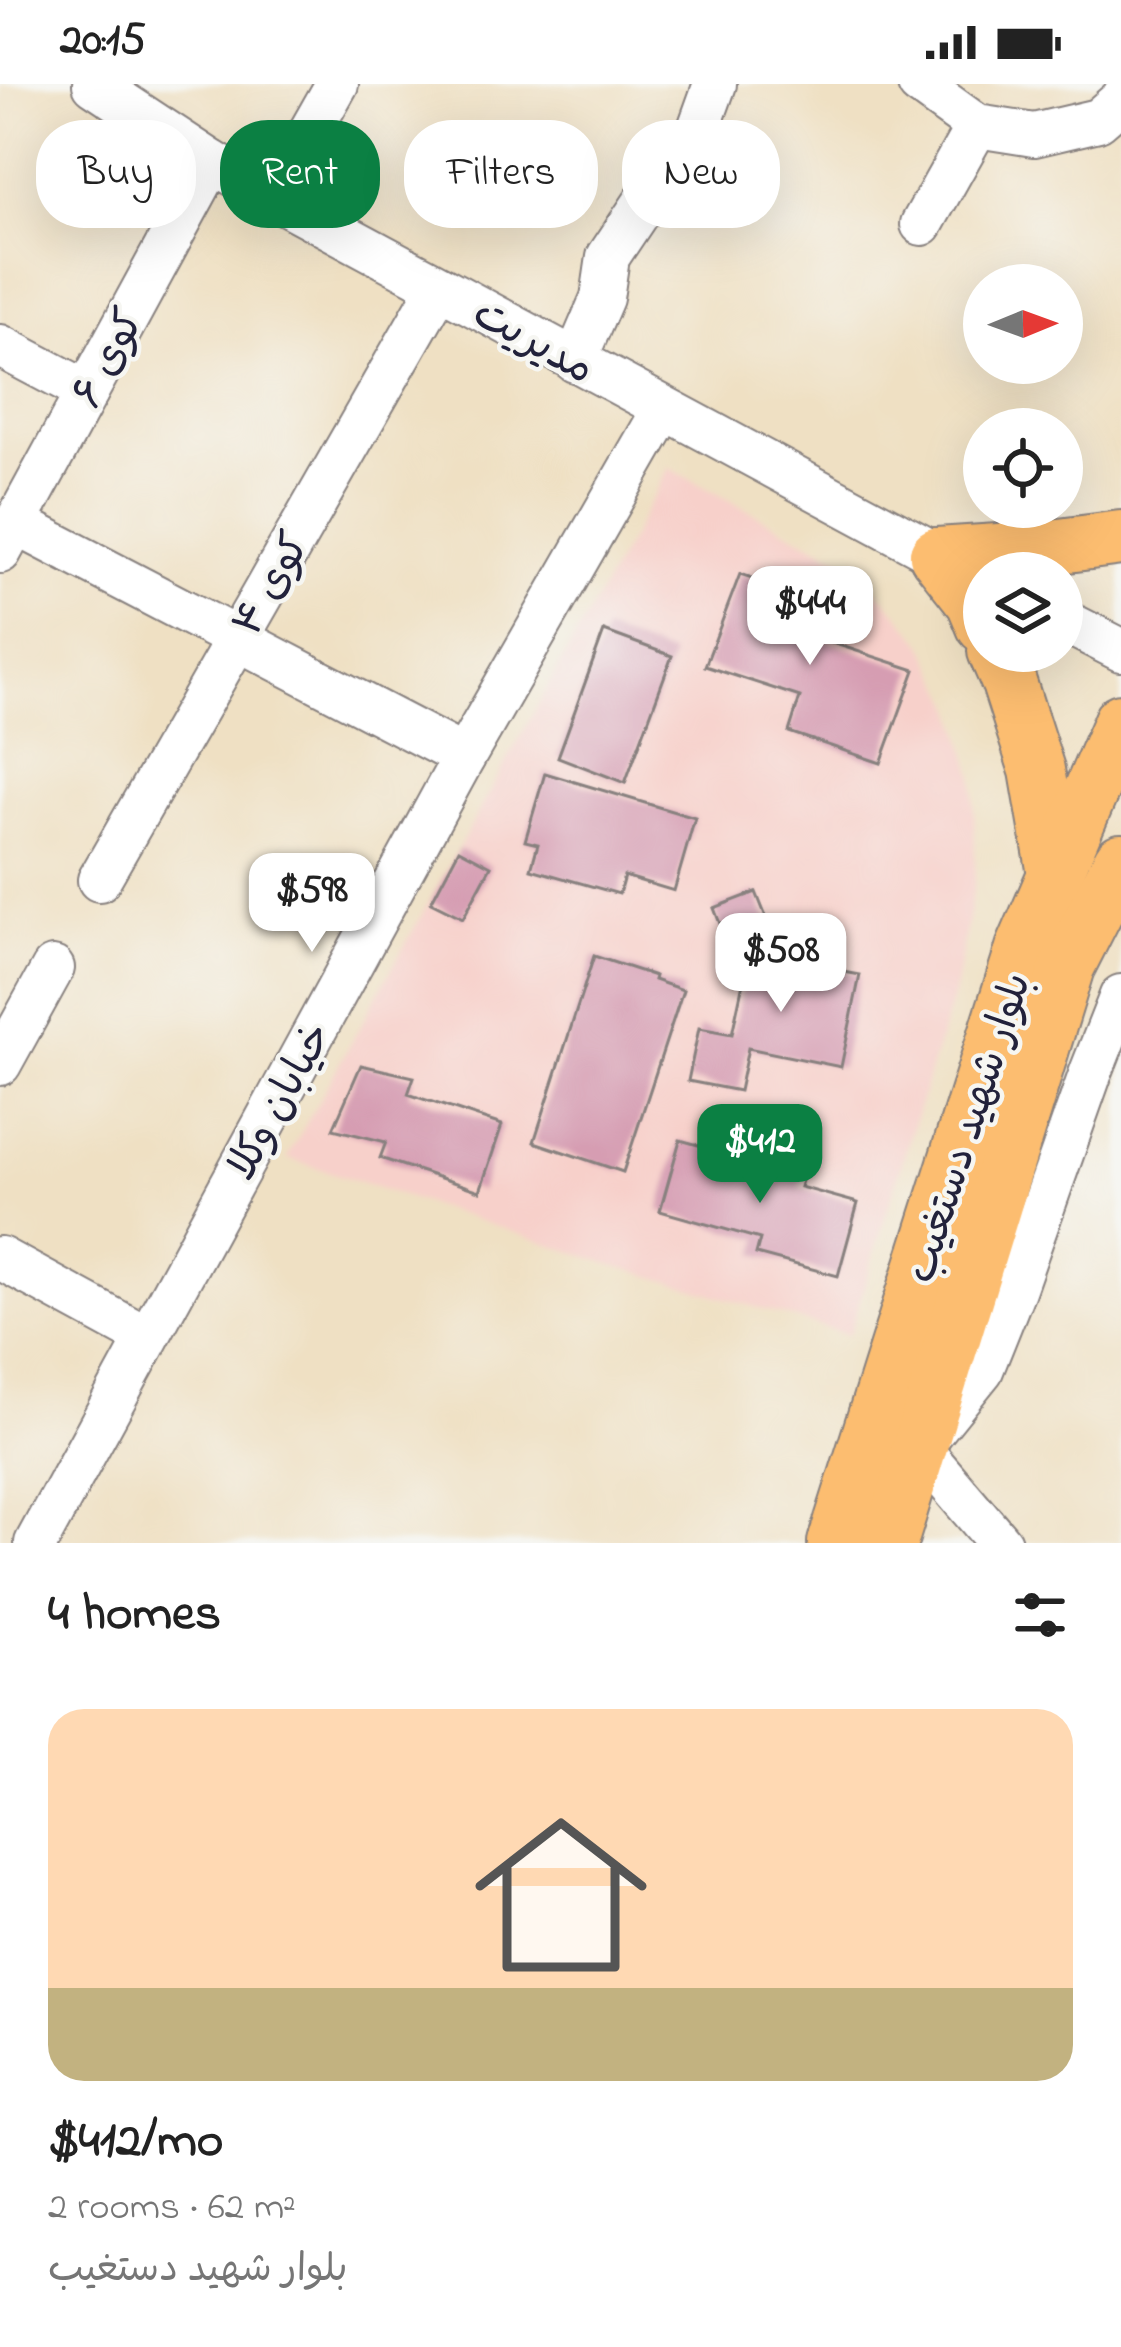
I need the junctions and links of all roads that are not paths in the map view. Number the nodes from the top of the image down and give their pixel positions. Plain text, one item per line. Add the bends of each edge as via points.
1 (94, 84) edge
2 (337, 84) edge
3 (715, 84) edge
4 (919, 84) edge
5 (1121, 100) edge
6 (317, 120) edge
7 (977, 126) junction
8 (212, 162) junction
9 (220, 167) edge
10 (922, 224) dead end
11 (331, 228) edge
12 (440, 287) junction
13 (0, 346) edge
14 (575, 361) junction
15 (87, 392) junction
16 (664, 409) junction
17 (8, 538) edge
18 (1121, 538) edge
19 (961, 567) edge
20 (1083, 631) edge
21 (237, 638) junction
22 (1121, 650) edge
23 (1004, 672) edge
24 (1121, 721) edge
25 (464, 757) junction
26 (1121, 862) edge
27 (1055, 874) junction
28 (99, 880) dead end
29 (53, 968) dead end
30 (1121, 996) edge
31 (0, 1064) edge
32 (0, 1258) edge
33 (147, 1338) junction
34 (919, 1448) junction
35 (36, 1543) edge
36 (835, 1543) edge
37 (890, 1543) edge
38 (1000, 1543) edge

1 - 8 street, مدیریت
2 - 6 street
3 - 14 street via 697,134 608,257 602,298
4 - 7 street
5 - 7 street via 1097,120 1034,135
7 - 10 street
8 - 9 street, مدیریت
8 - 15 street, کوی ۶
11 - 12 street, مدیریت
12 - 14 street, مدیریت
12 - 21 street, کوی ۴
13 - 15 street
14 - 16 street, مدیریت
15 - 17 street, کوی ۶
16 - 19 street, مدیریت
16 - 25 street, خیابان وکلا
17 - 21 street
18 - 19 main road
20 - 22 street
21 - 25 street
21 - 28 street, کوی ۴
23 - 27 main road via 1036,770
24 - 27 main road, بلوار شهید دستغیب
25 - 33 street, خیابان وکلا
26 - 34 main road, بلوار شهید دستغیب via 1067,967
27 - 36 main road, بلوار شهید دستغیب via 1023,949
29 - 31 street
30 - 34 street via 982,1370
32 - 33 street
33 - 35 street, خیابان وکلا
34 - 37 main road, بلوار شهید دستغیب
34 - 38 street

